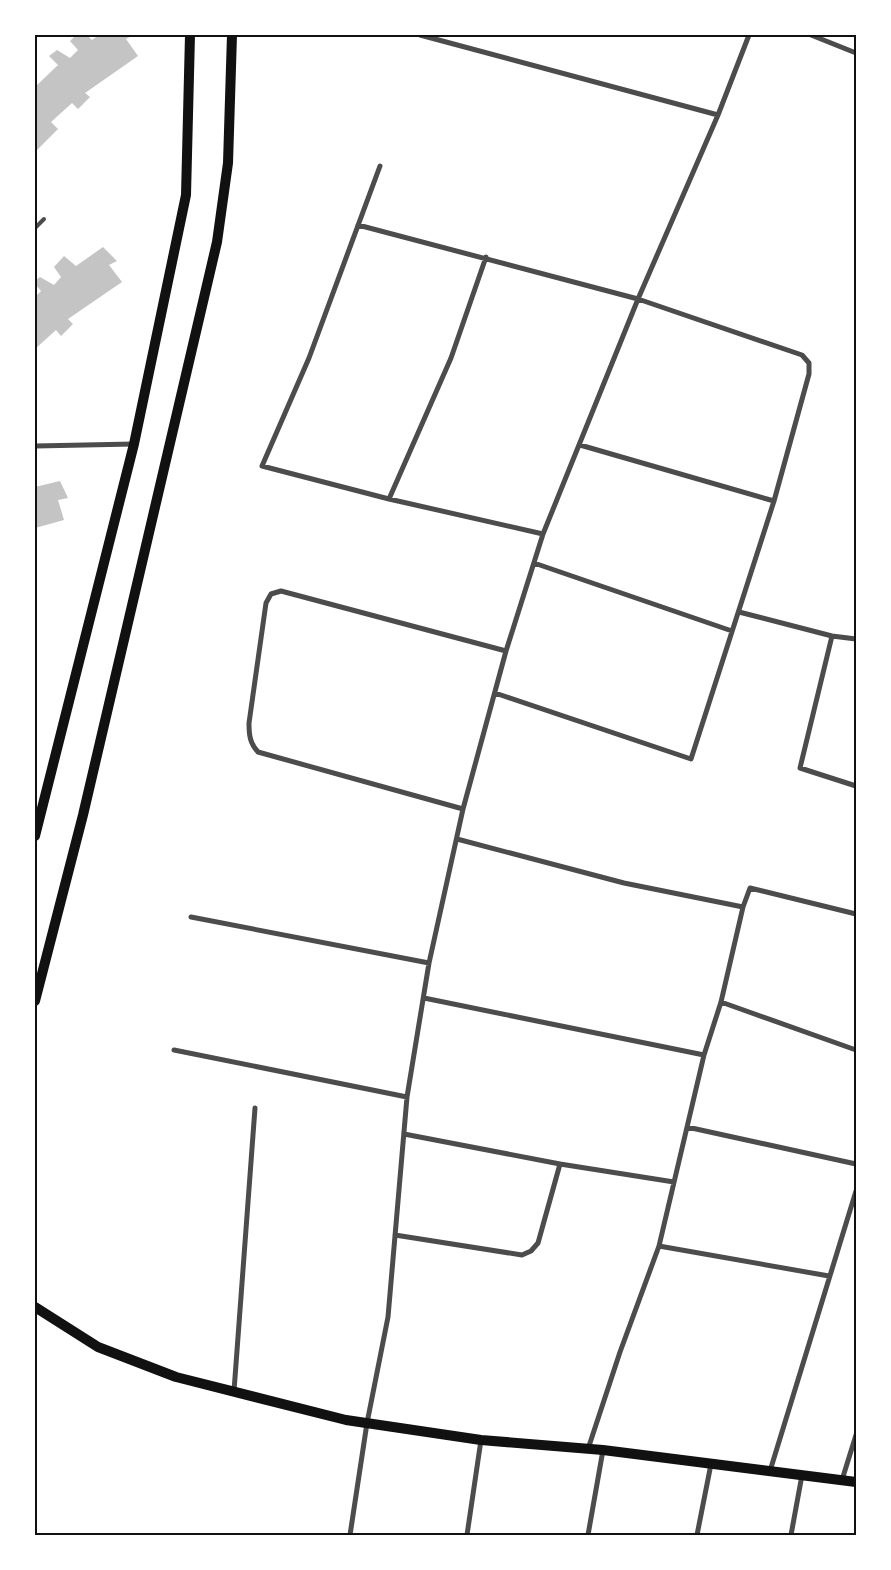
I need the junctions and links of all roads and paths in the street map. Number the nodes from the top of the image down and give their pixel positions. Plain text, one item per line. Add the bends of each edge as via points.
1 (190, 35) edge
2 (232, 35) edge
3 (420, 35) edge
4 (749, 35) edge
5 (811, 35) edge
6 (856, 52) edge
7 (718, 115) junction
8 (380, 166) dead end
9 (44, 219) dead end
10 (358, 225) junction
11 (35, 228) edge
12 (486, 257) junction
13 (638, 299) junction
14 (134, 444) junction
15 (580, 445) junction
16 (35, 446) edge
17 (388, 499) junction
18 (774, 502) junction
19 (544, 534) junction
20 (534, 563) junction
21 (739, 612) junction
22 (732, 631) junction
23 (832, 636) junction
24 (856, 639) edge
25 (506, 651) junction
26 (495, 693) junction
27 (856, 786) edge
28 (463, 810) junction
29 (35, 836) edge
30 (456, 840) junction
31 (743, 907) junction
32 (856, 914) edge
33 (191, 917) dead end
34 (429, 963) junction
35 (424, 998) junction
36 (35, 1001) edge
37 (721, 1002) junction
38 (174, 1050) dead end
39 (856, 1050) edge
40 (704, 1055) junction
41 (407, 1096) junction
42 (254, 1108) dead end
43 (687, 1127) junction
44 (404, 1134) junction
45 (560, 1164) junction
46 (856, 1164) edge
47 (674, 1182) junction
48 (856, 1191) edge
49 (395, 1235) junction
50 (659, 1246) junction
51 (829, 1276) junction
52 (35, 1308) edge
53 (234, 1391) junction
54 (367, 1423) junction
55 (856, 1435) edge
56 (481, 1440) junction
57 (588, 1449) junction
58 (603, 1450) junction
59 (711, 1464) junction
60 (770, 1471) junction
61 (802, 1475) junction
62 (842, 1480) junction
63 (856, 1482) edge
64 (350, 1535) edge
65 (468, 1535) edge
66 (588, 1535) edge
67 (697, 1535) edge
68 (792, 1535) edge

1 - 14 main road via 186,195
2 - 36 main road via 228,164 217,242 83,815
3 - 7 street
4 - 7 street
5 - 6 street
7 - 13 street
8 - 10 street
9 - 11 lane
10 - 12 street
10 - 17 street via 309,358 262,466
12 - 13 street
12 - 17 street via 451,358
13 - 15 street
13 - 18 street via 802,355 809,363 809,374
14 - 16 street
14 - 29 main road
15 - 18 street
15 - 19 street
17 - 19 street
18 - 21 street
19 - 20 street
20 - 22 street
20 - 25 street
21 - 22 street
21 - 23 street
22 - 26 street via 691,759
23 - 24 street
23 - 27 street via 800,768
25 - 26 street
25 - 28 street via 281,592 271,594 266,604 249,723 252,746 258,752
26 - 28 street
28 - 30 street
30 - 31 street via 624,883
30 - 34 street
31 - 32 street via 750,888
31 - 37 street
33 - 34 street
34 - 35 street
35 - 40 street
35 - 41 street
37 - 39 street
37 - 40 street
38 - 41 street
40 - 43 street
41 - 44 street
42 - 53 street
43 - 46 street
43 - 47 street
44 - 45 street
44 - 49 street
45 - 47 street
45 - 49 street via 538,1243 522,1256
47 - 50 street
48 - 51 street
49 - 54 street via 388,1317
50 - 51 street
50 - 57 street
51 - 60 street
52 - 53 main road via 98,1347 176,1377
53 - 54 main road
54 - 56 main road
54 - 64 street
55 - 62 street
56 - 57 main road
56 - 65 street
57 - 58 main road
58 - 59 main road
58 - 66 street
59 - 60 main road
59 - 67 street
60 - 61 main road
61 - 62 main road
61 - 68 street
62 - 63 main road

